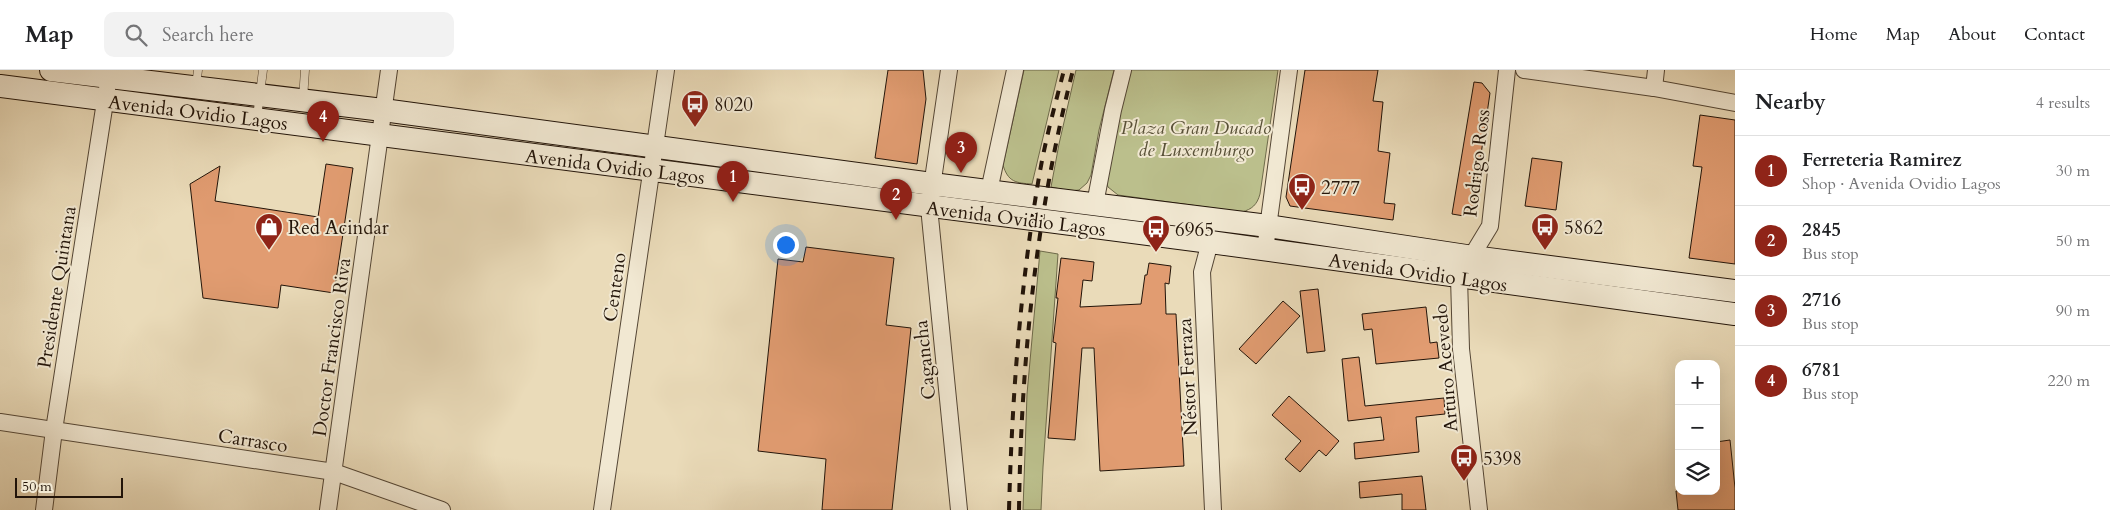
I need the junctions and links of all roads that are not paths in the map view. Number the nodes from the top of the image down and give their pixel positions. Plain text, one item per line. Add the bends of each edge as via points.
1 (51, 70) edge
2 (263, 70) edge
3 (305, 70) edge
4 (389, 70) edge
5 (666, 70) edge
6 (949, 70) edge
7 (1015, 70) edge
8 (1123, 70) edge
9 (1289, 70) edge
10 (1507, 70) edge
11 (1524, 70) edge
12 (1656, 70) edge
13 (197, 79) edge
14 (107, 82) edge
15 (0, 86) edge
16 (1654, 88) junction
17 (261, 96) junction
18 (303, 101) junction
19 (1735, 103) edge
20 (383, 110) junction
21 (257, 119) junction
22 (380, 135) junction
23 (656, 147) junction
24 (651, 170) junction
25 (932, 184) junction
26 (988, 190) junction
27 (1095, 204) junction
28 (929, 206) junction
29 (1268, 226) junction
30 (1210, 242) junction
31 (1265, 250) junction
32 (1473, 257) junction
33 (1459, 278) junction
34 (1735, 291) edge
35 (1735, 314) edge
36 (0, 422) edge
37 (54, 430) junction
38 (334, 472) junction
39 (44, 510) edge
40 (328, 510) edge
41 (442, 510) edge
42 (602, 510) edge
43 (960, 510) edge
44 (1213, 510) edge
45 (1479, 510) edge

1 - 14 main road, Avenida Ovidio Lagos
2 - 17 lane
3 - 18 lane
4 - 20 street, Doctor Francisco Riva
5 - 23 street, Centeno
6 - 25 street, Cagancha
7 - 26 street
8 - 27 street
9 - 29 street
10 - 32 street, Rodrigo Ross via 1490,226
11 - 16 street
12 - 16 street
13 - 14 main road, Avenida Ovidio Lagos
13 - 17 main road, Avenida Ovidio Lagos
14 - 15 main road, Avenida Ovidio Lagos
14 - 21 main road, Avenida Ovidio Lagos
14 - 37 street, Presidente Quintana
16 - 19 street
17 - 18 main road, Avenida Ovidio Lagos
17 - 21 lane
18 - 20 main road, Avenida Ovidio Lagos
20 - 22 street, Doctor Francisco Riva
20 - 23 main road, Avenida Ovidio Lagos
21 - 22 main road, Avenida Ovidio Lagos
22 - 24 main road, Avenida Ovidio Lagos
22 - 38 street, Doctor Francisco Riva
23 - 24 street, Centeno
23 - 25 main road, Avenida Ovidio Lagos
24 - 28 main road, Avenida Ovidio Lagos
24 - 42 street, Centeno
25 - 26 main road, Avenida Ovidio Lagos
25 - 28 street, Cagancha
26 - 27 main road, Avenida Ovidio Lagos
27 - 29 main road, Avenida Ovidio Lagos
28 - 30 main road, Avenida Ovidio Lagos
28 - 43 street, Cagancha
29 - 31 street
29 - 32 main road, Avenida Ovidio Lagos
30 - 31 main road, Avenida Ovidio Lagos
30 - 44 street, Néstor Ferraza via 1202,272
31 - 33 main road, Avenida Ovidio Lagos
32 - 33 street, Arturo Acevedo
32 - 34 main road, Avenida Ovidio Lagos
33 - 35 main road, Avenida Ovidio Lagos
33 - 45 street, Arturo Acevedo via 1461,349
36 - 37 street, Carrasco
37 - 38 street, Carrasco
37 - 39 street, Presidente Quintana
38 - 40 street, Doctor Francisco Riva
38 - 41 street, Carrasco

